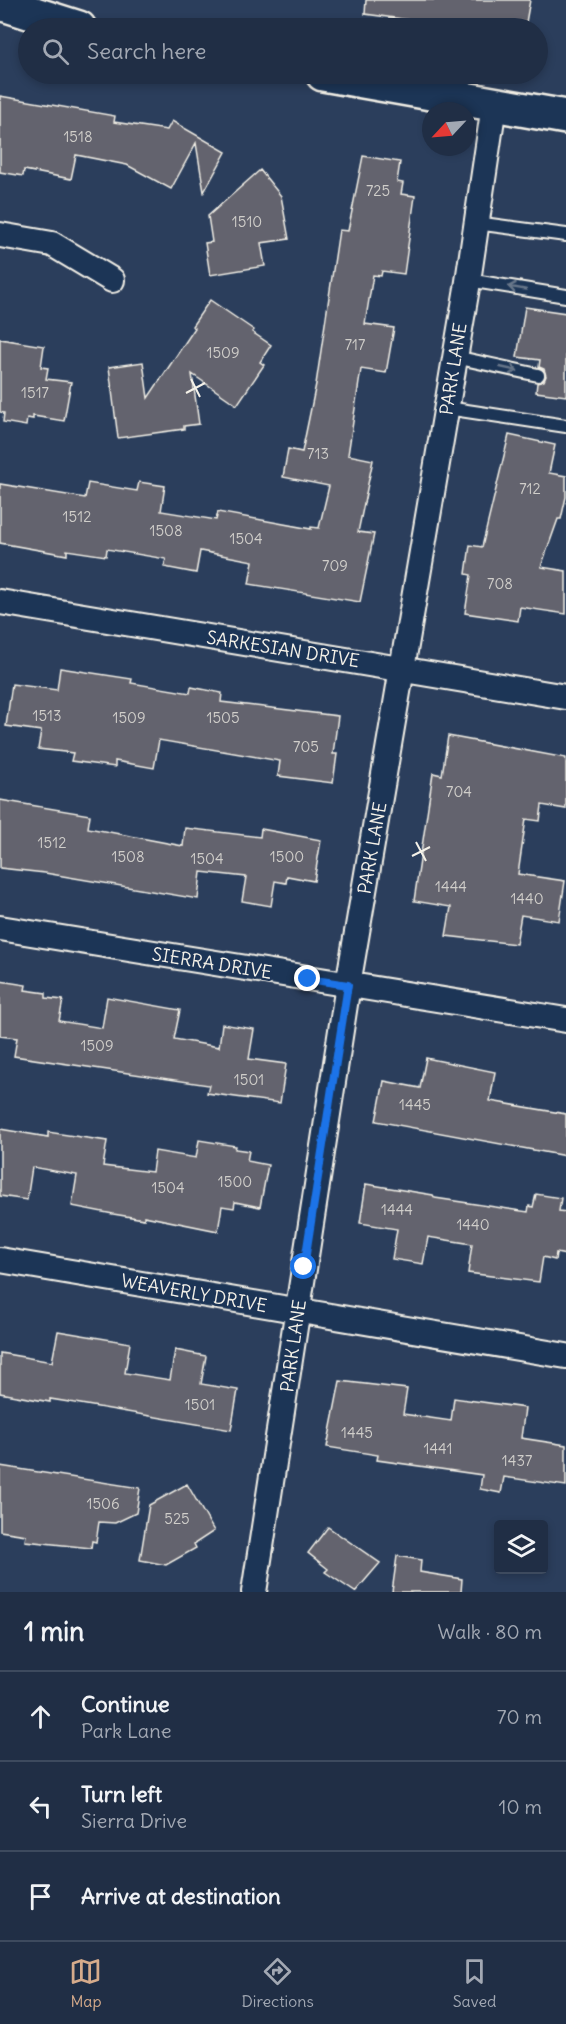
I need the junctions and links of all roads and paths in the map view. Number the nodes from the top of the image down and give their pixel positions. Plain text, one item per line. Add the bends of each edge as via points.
1 (0, 3) edge
2 (47, 18) edge
3 (378, 84) edge
4 (494, 105) junction
5 (566, 117) edge
6 (476, 223) junction
7 (0, 235) edge
8 (566, 236) edge
9 (112, 279) dead end
10 (468, 280) junction
11 (566, 296) edge
12 (455, 357) junction
13 (538, 375) dead end
14 (447, 408) junction
15 (566, 426) edge
16 (0, 602) edge
17 (402, 669) junction
18 (566, 697) edge
19 (0, 928) edge
20 (348, 985) junction
21 (566, 1020) edge
22 (0, 1260) edge
23 (298, 1310) junction
24 (566, 1356) edge
25 (255, 1592) edge

1 - 2 main road
3 - 4 main road
4 - 5 main road
4 - 6 street, PARK LANE
6 - 8 lane
6 - 10 street, PARK LANE
7 - 9 street via 52,244
11 -> 10 lane
10 - 12 street, PARK LANE
12 -> 13 lane
12 - 14 street, PARK LANE
14 - 15 lane
14 - 17 street, PARK LANE
16 - 17 street, SARKESIAN DRIVE
17 - 18 street, SARKESIAN DRIVE
17 - 20 street, PARK LANE
19 - 20 street, SIERRA DRIVE
20 - 21 street, SIERRA DRIVE
20 - 23 street, PARK LANE
22 - 23 street, WEAVERLY DRIVE
23 - 24 street, WEAVERLY DRIVE
23 - 25 street, PARK LANE

